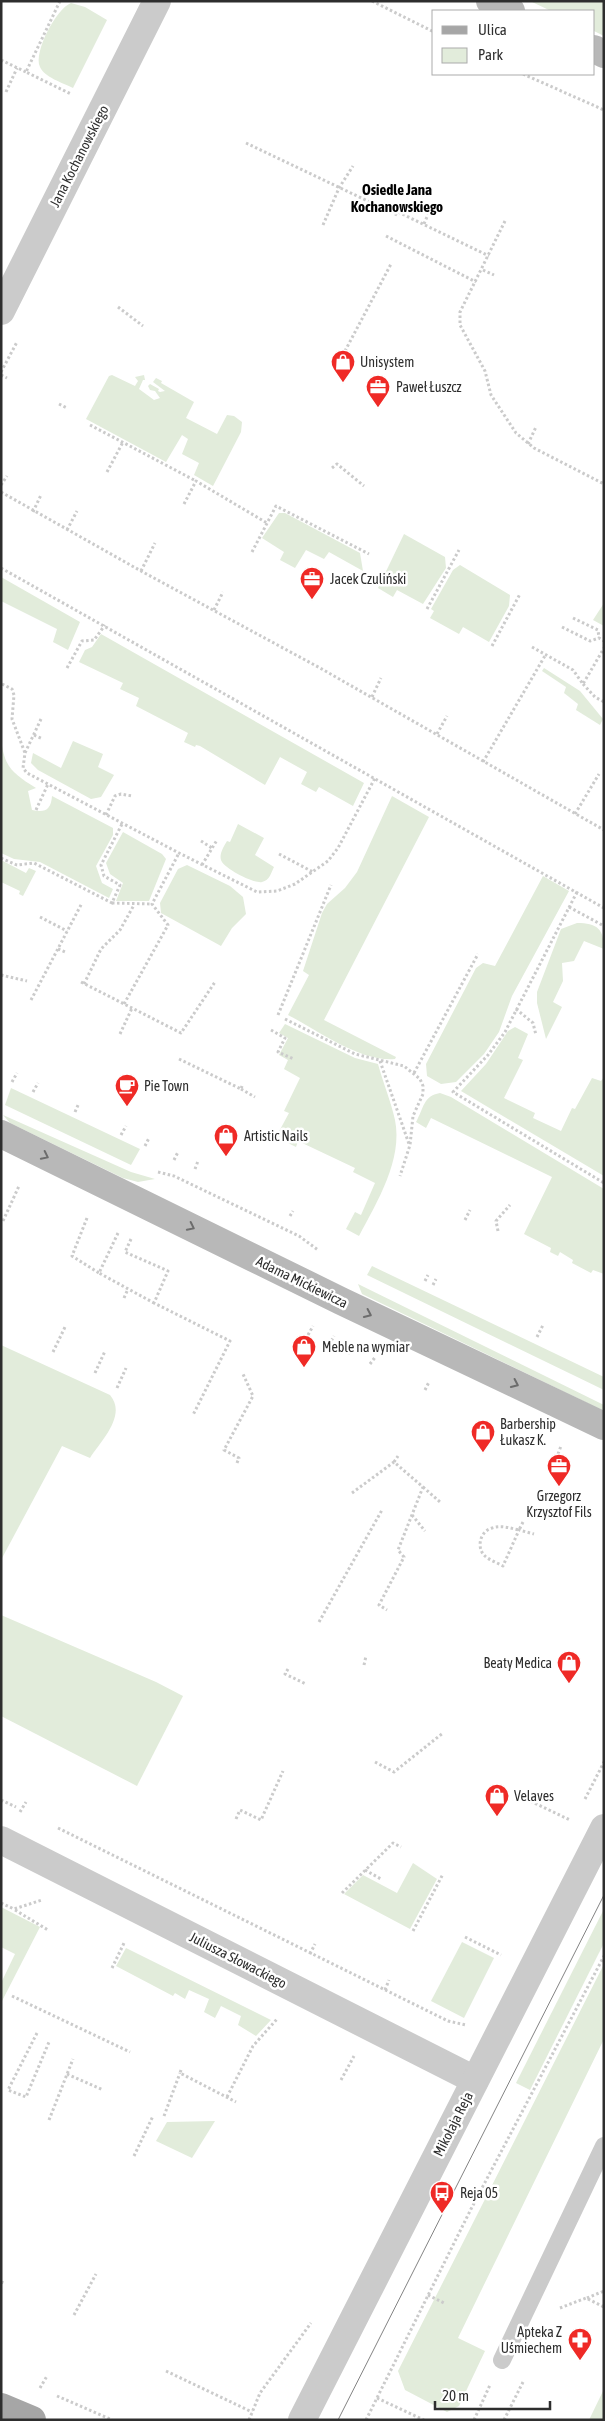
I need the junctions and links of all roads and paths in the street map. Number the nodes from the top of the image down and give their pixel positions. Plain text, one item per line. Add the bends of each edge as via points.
1 (60, 1) edge
2 (157, 1) edge
3 (372, 1) edge
4 (490, 1) edge
5 (510, 10) edge
6 (432, 31) edge
7 (1, 60) edge
8 (17, 68) junction
9 (26, 72) junction
10 (525, 75) edge
11 (6, 92) dead end
12 (70, 94) dead end
13 (604, 110) edge
14 (246, 143) dead end
15 (353, 166) dead end
16 (340, 188) junction
17 (430, 212) dead end
18 (505, 221) dead end
19 (424, 224) junction
20 (323, 225) dead end
21 (386, 236) dead end
22 (489, 256) junction
23 (392, 264) dead end
24 (482, 270) junction
25 (494, 275) dead end
26 (476, 282) junction
27 (118, 306) dead end
28 (1, 311) edge
29 (143, 326) dead end
30 (345, 351) dead end
31 (1, 375) edge
32 (7, 378) dead end
33 (58, 404) dead end
34 (67, 408) dead end
35 (90, 425) dead end
36 (536, 427) dead end
37 (123, 442) junction
38 (528, 444) junction
39 (332, 468) dead end
40 (107, 472) dead end
41 (6, 476) dead end
42 (196, 481) junction
43 (604, 484) edge
44 (1, 485) edge
45 (364, 486) dead end
46 (1, 492) edge
47 (41, 495) dead end
48 (184, 504) dead end
49 (77, 511) dead end
50 (33, 512) junction
51 (267, 522) junction
52 (67, 530) junction
53 (154, 543) dead end
54 (459, 550) dead end
55 (252, 552) dead end
56 (369, 554) dead end
57 (1, 568) edge
58 (140, 571) junction
59 (223, 592) dead end
60 (520, 594) dead end
61 (214, 610) junction
62 (427, 610) dead end
63 (573, 618) dead end
64 (105, 625) junction
65 (562, 627) dead end
66 (599, 638) junction
67 (604, 641) edge
68 (492, 646) dead end
69 (532, 646) dead end
70 (604, 648) edge
71 (546, 654) junction
72 (67, 668) dead end
73 (381, 678) dead end
74 (2, 684) edge
75 (583, 684) junction
76 (372, 697) junction
77 (604, 702) edge
78 (447, 716) dead end
79 (41, 719) dead end
80 (437, 734) junction
81 (34, 735) junction
82 (43, 739) dead end
83 (25, 753) junction
84 (483, 762) junction
85 (599, 774) dead end
86 (374, 778) junction
87 (48, 784) junction
88 (132, 796) dead end
89 (36, 810) dead end
90 (575, 814) junction
91 (106, 815) junction
92 (122, 824) junction
93 (604, 830) edge
94 (217, 840) dead end
95 (201, 841) dead end
96 (212, 848) junction
97 (178, 853) junction
98 (279, 854) dead end
99 (1, 858) edge
100 (202, 865) junction
101 (313, 872) junction
102 (331, 885) dead end
103 (577, 892) junction
104 (82, 903) dead end
105 (112, 903) junction
106 (152, 904) junction
107 (134, 905) junction
108 (569, 907) junction
109 (604, 908) edge
110 (40, 917) dead end
111 (604, 926) edge
112 (67, 931) junction
113 (58, 948) junction
114 (65, 952) dead end
115 (478, 954) dead end
116 (1, 975) edge
117 (27, 981) dead end
118 (215, 982) dead end
119 (31, 1000) dead end
120 (124, 1004) junction
121 (132, 1008) junction
122 (516, 1009) junction
123 (278, 1015) dead end
124 (285, 1019) dead end
125 (271, 1030) dead end
126 (120, 1034) dead end
127 (536, 1035) dead end
128 (179, 1059) dead end
129 (294, 1059) dead end
130 (380, 1061) junction
131 (17, 1073) dead end
132 (414, 1073) junction
133 (12, 1082) dead end
134 (38, 1083) dead end
135 (33, 1092) dead end
136 (255, 1097) dead end
137 (79, 1103) dead end
138 (75, 1112) dead end
139 (126, 1126) dead end
140 (1, 1134) edge
141 (121, 1134) dead end
142 (149, 1138) dead end
143 (410, 1145) junction
144 (145, 1146) dead end
145 (178, 1152) dead end
146 (174, 1160) dead end
147 (198, 1161) dead end
148 (194, 1170) dead end
149 (400, 1176) dead end
150 (604, 1183) edge
151 (19, 1186) dead end
152 (510, 1205) dead end
153 (293, 1210) dead end
154 (470, 1210) dead end
155 (290, 1216) dead end
156 (87, 1218) dead end
157 (465, 1220) dead end
158 (3, 1221) dead end
159 (498, 1231) dead end
160 (118, 1233) dead end
161 (131, 1239) dead end
162 (97, 1272) junction
163 (428, 1275) dead end
164 (93, 1277) dead end
165 (436, 1279) dead end
166 (425, 1281) dead end
167 (433, 1285) dead end
168 (128, 1289) junction
169 (124, 1298) dead end
170 (154, 1304) junction
171 (66, 1325) dead end
172 (543, 1325) dead end
173 (312, 1326) dead end
174 (308, 1335) dead end
175 (334, 1336) dead end
176 (537, 1336) dead end
177 (329, 1345) dead end
178 (352, 1345) dead end
179 (105, 1351) dead end
180 (53, 1352) dead end
181 (348, 1354) dead end
182 (376, 1356) dead end
183 (370, 1364) dead end
184 (126, 1368) dead end
185 (95, 1373) dead end
186 (243, 1374) dead end
187 (429, 1382) dead end
188 (117, 1388) dead end
189 (425, 1390) dead end
190 (193, 1415) dead end
191 (504, 1418) dead end
192 (501, 1426) dead end
193 (604, 1426) edge
194 (561, 1446) dead end
195 (558, 1454) dead end
196 (398, 1456) dead end
197 (394, 1462) junction
198 (236, 1463) dead end
199 (423, 1487) junction
200 (352, 1493) dead end
201 (440, 1502) dead end
202 (382, 1510) dead end
203 (412, 1514) junction
204 (522, 1522) dead end
205 (425, 1530) dead end
206 (519, 1530) junction
207 (534, 1534) dead end
208 (387, 1610) dead end
209 (319, 1622) dead end
210 (366, 1656) dead end
211 (364, 1665) dead end
212 (288, 1668) dead end
213 (306, 1684) dead end
214 (442, 1733) dead end
215 (375, 1762) dead end
216 (283, 1771) dead end
217 (526, 1799) dead end
218 (1, 1800) edge
219 (30, 1814) dead end
220 (236, 1820) dead end
221 (573, 1822) dead end
222 (54, 1826) dead end
223 (604, 1828) edge
224 (1, 1840) edge
225 (401, 1847) dead end
226 (365, 1870) junction
227 (443, 1874) dead end
228 (381, 1879) dead end
229 (342, 1893) dead end
230 (14, 1909) dead end
231 (48, 1930) dead end
232 (413, 1931) dead end
233 (465, 1937) dead end
234 (126, 1938) dead end
235 (604, 1956) edge
236 (504, 1957) dead end
237 (112, 1968) dead end
238 (389, 1980) dead end
239 (385, 1990) junction
240 (12, 1996) dead end
241 (277, 2020) dead end
242 (469, 2025) dead end
243 (37, 2033) dead end
244 (49, 2042) dead end
245 (130, 2052) dead end
246 (356, 2053) dead end
247 (73, 2059) dead end
248 (67, 2074) junction
249 (341, 2080) dead end
250 (475, 2080) junction
251 (102, 2090) dead end
252 (227, 2097) junction
253 (236, 2102) dead end
254 (153, 2116) dead end
255 (164, 2116) dead end
256 (49, 2120) dead end
257 (604, 2146) edge
258 (134, 2156) dead end
259 (96, 2274) dead end
260 (604, 2291) edge
261 (428, 2295) junction
262 (586, 2298) junction
263 (444, 2303) dead end
264 (604, 2307) edge
265 (74, 2315) dead end
266 (555, 2317) dead end
267 (294, 2346) dead end
268 (502, 2360) joint
269 (166, 2371) dead end
270 (47, 2376) dead end
271 (525, 2377) dead end
272 (40, 2389) dead end
273 (377, 2398) junction
274 (1, 2407) edge
275 (252, 2412) junction
276 (32, 2420) edge
277 (249, 2420) edge
278 (302, 2420) edge
279 (366, 2420) edge
280 (424, 2420) edge
281 (474, 2420) edge
282 (504, 2420) edge

1 - 9 path
2 - 28 street, Jana Kochanowskiego
3 - 6 path
4 - 5 street
7 - 8 path
8 - 9 path
8 - 11 path
9 - 12 path
10 - 13 path
14 - 16 path
15 - 16 path
16 - 19 path
16 - 20 path
17 - 19 path
18 - 22 path
19 - 22 path
21 - 26 path
22 - 24 path
23 - 30 path
24 - 25 path
24 - 26 path
26 - 38 path via 460,312 460,325 485,371 491,395 516,433
27 - 29 path
31 - 32 path
33 - 34 path
35 - 37 path
36 - 38 path
37 - 40 path
37 - 42 path
38 - 43 path
39 - 45 path via 337,464
41 - 44 path
42 - 48 path
42 - 51 path
46 - 50 path
47 - 50 path
49 - 52 path
50 - 52 path
51 - 55 path
51 - 56 path via 276,506
52 - 58 path
53 - 58 path
54 - 62 path
57 - 64 path
58 - 61 path
59 - 61 path
60 - 68 path
61 - 76 path
63 - 66 path via 598,630
64 - 72 path via 94,640 82,641
64 - 86 path
65 - 66 path via 590,641
66 - 67 path
69 - 71 path
70 - 75 path
71 - 75 path via 573,670
71 - 84 path
73 - 76 path
74 - 83 path via 12,689 14,695 12,719
75 - 77 path
76 - 80 path
78 - 80 path
79 - 81 path
80 - 84 path
81 - 82 path
81 - 83 path
83 - 87 path via 23,768
84 - 90 path
85 - 90 path
86 - 101 path via 338,848
86 - 103 path
87 - 89 path
87 - 91 path
88 - 91 path via 115,796
90 - 93 path
91 - 92 path
92 - 97 path
92 - 105 path via 101,865 104,876 120,885
94 - 96 path
95 - 96 path
96 - 100 path
97 - 100 path
97 - 106 path
98 - 101 path
99 - 105 path via 17,865 34,863
100 - 101 path via 257,892 277,891
102 - 123 path
103 - 108 path
103 - 109 path
104 - 112 path
105 - 107 path
106 - 107 path
106 - 120 path via 168,925
107 - 120 path via 120,930 101,949 83,983
108 - 111 path
108 - 122 path
110 - 112 path
112 - 113 path
113 - 114 path
113 - 119 path
115 - 132 path
116 - 117 path
118 - 121 path via 181,1033
120 - 121 path
121 - 126 path
122 - 127 path via 530,1019
122 - 150 path via 488,1055 453,1092
124 - 130 path via 355,1054
125 - 129 path via 285,1038 278,1052
128 - 136 path
130 - 132 path via 404,1066
130 - 143 path
131 - 133 path
132 - 143 path via 424,1086 413,1116
134 - 135 path
137 - 138 path
139 - 141 path
140 -> 193 street, Adama Mickiewicza
142 - 144 path
143 - 149 path
145 - 146 path
147 - 148 path
151 - 158 path
152 - 159 path via 496,1221
153 - 155 path
154 - 157 path
156 - 162 path via 72,1256
160 - 162 path
161 - 170 path via 125,1252 168,1271
162 - 164 path
162 - 168 path
163 - 166 path
165 - 167 path
168 - 169 path
168 - 170 path
170 - 190 path via 230,1341
171 - 180 path
172 - 176 path
173 - 174 path
175 - 177 path
178 - 181 path
179 - 185 path
182 - 183 path
184 - 188 path
186 - 198 path via 253,1396 224,1450 239,1458
187 - 189 path
191 - 192 path
194 - 195 path
196 - 197 path
197 - 199 path
197 - 200 path
199 - 201 path
199 - 203 path
202 - 209 path
203 - 205 path
203 - 208 path via 398,1550 404,1557 379,1605
204 - 206 path
206 - 206 path via 504,1526 490,1528 481,1536 480,1544 485,1556 503,1566
206 - 207 path
210 - 211 path
212 - 213 path via 285,1674
214 - 215 path via 394,1772
216 - 220 path via 261,1820 240,1810
217 - 221 path
218 - 219 path
222 - 239 path
223 - 250 street, Mikołaja Reja
224 - 250 street, Juliusza Słowackiego
225 - 226 path via 393,1842
226 - 228 path
226 - 229 path
227 - 232 path
230 - 231 path
233 - 236 path
234 - 237 path
235 - 261 path
238 - 239 path
239 - 242 path via 448,2021
240 - 245 path
241 - 252 path via 252,2046
243 - 244 path via 8,2090 26,2097
246 - 249 path
247 - 248 path
248 - 251 path
248 - 256 path
250 - 278 street, Mikołaja Reja
252 - 253 path
252 - 255 path via 181,2072
254 - 258 path
257 - 268 lane
259 - 265 path
260 - 262 path
261 - 263 path
261 - 273 path
262 - 264 path
262 - 266 path via 559,2308
267 - 275 path via 260,2393
268 - 281 path
269 - 275 path
270 - 272 path
271 - 282 path
273 - 279 path
273 - 280 path
274 - 276 main road
275 - 277 path

